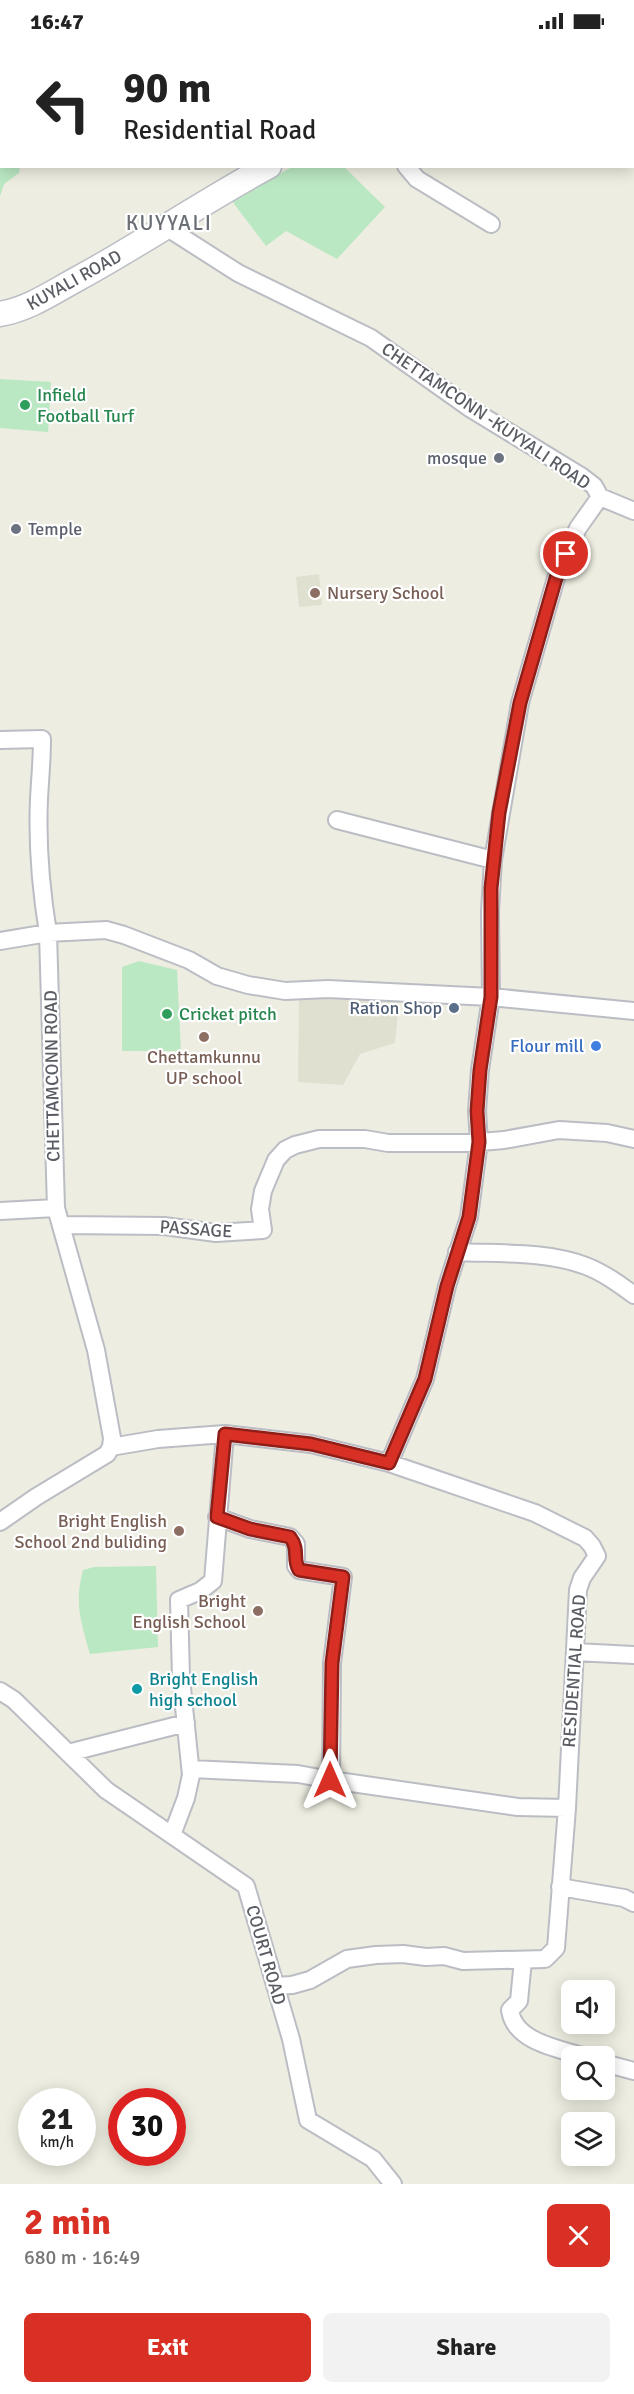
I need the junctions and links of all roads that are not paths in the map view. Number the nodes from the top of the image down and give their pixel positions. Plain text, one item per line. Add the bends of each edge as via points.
1 (265, 168) edge
2 (408, 168) edge
3 (491, 224) dead end
4 (166, 227) junction
5 (0, 315) edge
6 (600, 497) junction
7 (634, 511) edge
8 (0, 740) edge
9 (337, 820) dead end
10 (493, 860) junction
11 (48, 933) junction
12 (0, 941) edge
13 (491, 997) junction
14 (634, 1011) edge
15 (634, 1139) edge
16 (479, 1142) junction
17 (56, 1208) junction
18 (0, 1211) edge
19 (62, 1225) junction
20 (457, 1252) junction
21 (634, 1294) edge
22 (225, 1434) junction
23 (111, 1447) junction
24 (389, 1463) junction
25 (217, 1517) junction
26 (0, 1522) edge
27 (575, 1652) junction
28 (634, 1654) edge
29 (0, 1691) edge
30 (186, 1723) junction
31 (68, 1753) junction
32 (191, 1768) junction
33 (330, 1780) junction
34 (567, 1808) junction
35 (172, 1835) junction
36 (560, 1887) junction
37 (634, 1903) edge
38 (523, 1960) junction
39 (275, 1986) junction
40 (561, 2048) edge
41 (615, 2066) edge
42 (634, 2070) edge
43 (393, 2184) edge

1 - 4 main road, KUYALI ROAD
2 - 3 street via 417,179
4 - 5 main road, KUYALI ROAD via 29,306
4 - 6 street, CHETTAMCONN -KUYYALI ROAD via 238,273 371,338 471,409 581,476
6 - 7 street
6 - 10 street, CHETTAMCONN -KUYYALI ROAD via 578,528 566,554 534,652 512,741
8 - 11 street, CHETTAMCONN ROAD via 42,739 39,830
9 - 10 street
10 - 13 street, CHETTAMCONN -KUYYALI ROAD
11 - 12 street
11 - 13 street via 106,930 248,985
11 - 17 street, CHETTAMCONN ROAD
13 - 14 street
13 - 16 street, CHETTAMCONN -KUYYALI ROAD via 480,1070
15 - 16 street via 559,1130
16 - 19 street, PASSAGE via 326,1139 296,1145 276,1160 263,1191 263,1230 216,1233 164,1226
16 - 20 street, CHETTAMCONN -KUYYALI ROAD via 469,1217
17 - 18 street
17 - 19 street, CHETTAMCONN ROAD
19 - 23 street, CHETTAMCONN ROAD via 96,1350
20 - 21 street via 572,1262 606,1275
20 - 24 street, CHETTAMCONN -KUYYALI ROAD via 425,1379
22 - 23 street
22 - 24 street via 311,1444
22 - 25 street
23 - 26 street via 99,1460
24 - 27 street, RESIDENTIAL ROAD via 535,1513 585,1538 597,1556 578,1590
25 - 30 street via 213,1581 179,1600
25 - 33 street via 290,1537 296,1544 299,1570 343,1577 332,1663
27 - 28 street
27 - 34 street, RESIDENTIAL ROAD
29 - 31 street, COURT ROAD
30 - 31 street
30 - 32 street
31 - 35 street, COURT ROAD via 106,1790
32 - 33 street via 298,1774
32 - 35 street via 186,1798
33 - 34 street via 518,1807
34 - 36 street, RESIDENTIAL ROAD
35 - 39 street, COURT ROAD via 246,1886
36 - 37 street
36 - 38 street, RESIDENTIAL ROAD via 556,1948 545,1959
38 - 39 street, RESIDENTIAL ROAD via 463,1961 444,1956 376,1955 347,1959 310,1980
38 - 40 street via 519,2001 510,2010 511,2021 526,2036
39 - 43 street, COURT ROAD via 308,2120 373,2159
41 - 42 street

